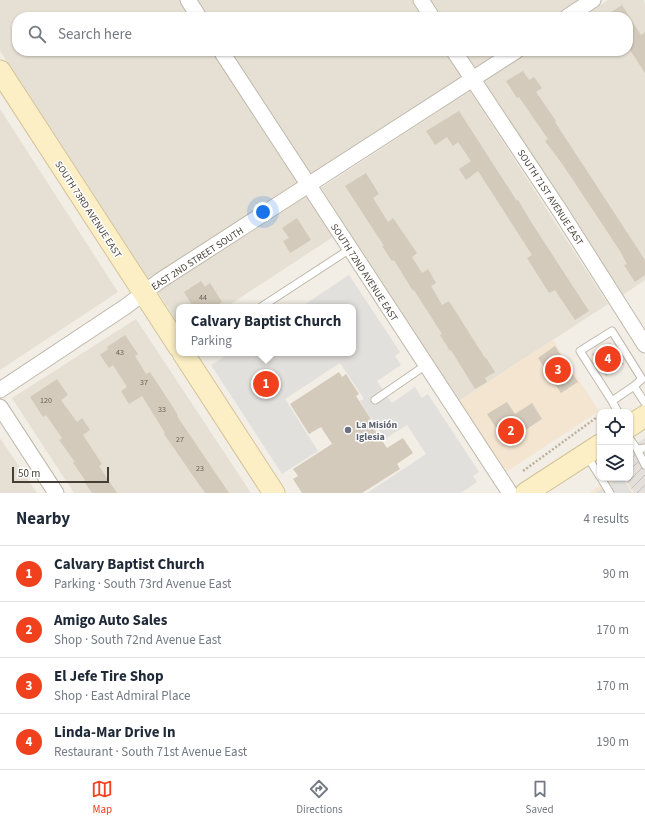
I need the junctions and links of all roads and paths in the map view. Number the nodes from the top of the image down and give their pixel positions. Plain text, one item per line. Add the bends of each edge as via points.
1 (188, 0) edge
2 (421, 0) edge
3 (593, 0) edge
4 (196, 12) edge
5 (429, 12) edge
6 (575, 12) edge
7 (224, 56) edge
8 (457, 56) edge
9 (509, 56) edge
10 (0, 71) edge
11 (473, 80) junction
12 (308, 186) junction
13 (350, 249) junction
14 (144, 293) junction
15 (266, 304) edge
16 (176, 340) edge
17 (645, 346) edge
18 (187, 356) edge
19 (426, 365) junction
20 (634, 386) junction
21 (0, 390) edge
22 (375, 400) dead end
23 (612, 402) junction
24 (645, 403) edge
25 (0, 407) edge
26 (616, 409) edge
27 (645, 416) edge
28 (597, 417) edge
29 (633, 424) edge
30 (633, 443) edge
31 (645, 448) edge
32 (637, 449) junction
33 (593, 450) edge
34 (597, 465) edge
35 (645, 465) edge
36 (523, 471) dead end
37 (602, 481) edge
38 (538, 488) edge
39 (56, 493) edge
40 (274, 493) edge
41 (510, 493) edge
42 (610, 493) edge

1 - 4 street
2 - 5 street
3 - 6 street
7 - 12 street, SOUTH 72ND AVENUE EAST
8 - 11 street, SOUTH 71ST AVENUE EAST
9 - 11 street, EAST 2ND STREET SOUTH
10 - 14 street, SOUTH 73RD AVENUE EAST
11 - 12 street, EAST 2ND STREET SOUTH
11 - 17 street, SOUTH 71ST AVENUE EAST
12 - 13 street, SOUTH 72ND AVENUE EAST
12 - 14 street, EAST 2ND STREET SOUTH
13 - 15 lane
13 - 19 street, SOUTH 72ND AVENUE EAST
14 - 16 street, SOUTH 73RD AVENUE EAST
14 - 21 street, EAST 2ND STREET SOUTH
18 - 40 street, SOUTH 73RD AVENUE EAST
19 - 22 lane
19 - 41 street, SOUTH 72ND AVENUE EAST
20 - 23 lane
20 - 23 lane via 642,379 612,330 580,352
20 - 24 lane
23 - 26 lane
25 - 39 street
27 - 29 street
28 - 36 path
30 - 32 lane
31 - 32 lane
32 - 35 lane
33 - 34 lane
33 - 38 street
37 - 42 lane

